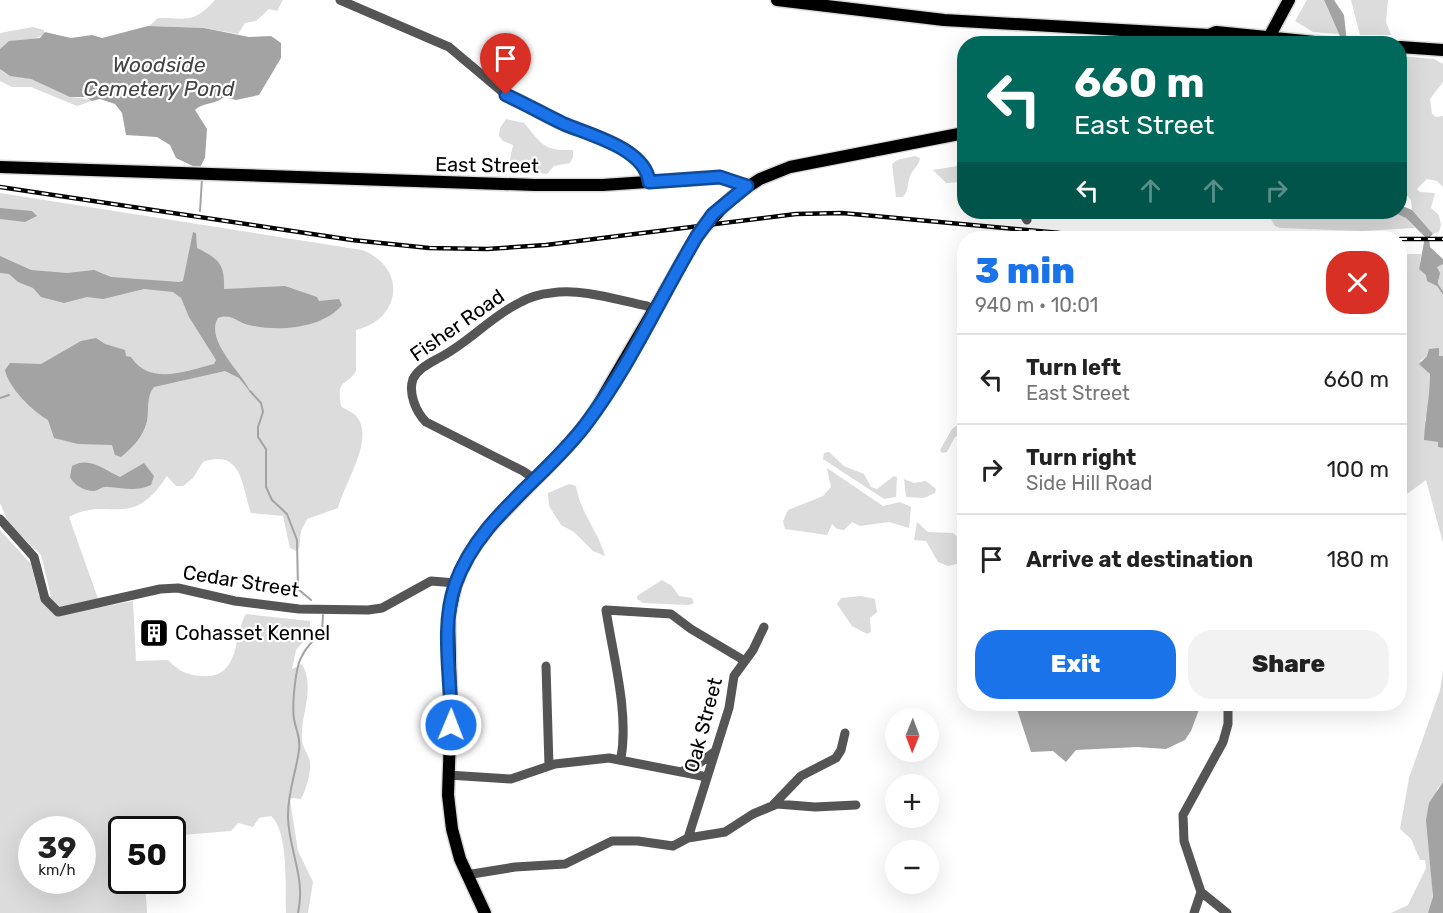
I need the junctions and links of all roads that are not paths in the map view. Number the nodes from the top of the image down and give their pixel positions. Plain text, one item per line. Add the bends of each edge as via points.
1 (340, 0) edge
2 (777, 0) edge
3 (1286, 2) edge
4 (1160, 36) edge
5 (1216, 36) edge
6 (1238, 36) edge
7 (1269, 36) edge
8 (1407, 47) edge
9 (1443, 50) edge
10 (957, 134) edge
11 (0, 167) edge
12 (720, 177) junction
13 (649, 182) junction
14 (747, 186) junction
15 (733, 196) junction
16 (655, 310) junction
17 (536, 480) junction
18 (0, 519) edge
19 (456, 583) junction
20 (764, 627) dead end
21 (744, 661) junction
22 (546, 666) dead end
23 (1230, 711) edge
24 (845, 733) dead end
25 (717, 750) junction
26 (621, 758) junction
27 (549, 766) junction
28 (681, 771) junction
29 (448, 775) junction
30 (707, 777) junction
31 (856, 805) dead end
32 (773, 806) junction
33 (688, 838) junction
34 (466, 875) junction
35 (1201, 892) junction
36 (484, 913) edge
37 (1194, 913) edge
38 (1227, 913) edge

1 - 13 street via 449,47 506,95 621,148 645,170
2 - 4 main road via 952,21
3 - 7 main road
5 - 6 main road via 1216,32
8 - 9 main road
10 - 14 main road via 796,165
11 - 13 main road, East Street via 395,183 582,186
12 - 13 main road, East Street
12 - 14 main road, East Street
12 - 15 main road
14 - 15 main road
15 - 16 main road via 701,230
16 - 17 main road via 595,412
16 - 17 street, Fisher Road via 573,292 536,296 512,307 417,374 412,383 413,397 426,422
17 - 19 main road via 481,537
18 - 19 street, Cedar Street via 34,557 45,599 60,612 170,588 307,610 374,609 431,582
19 - 29 main road via 448,626
20 - 21 street, Oak Street
21 - 25 street, Oak Street via 734,676
21 - 26 street via 671,614 606,610 621,705
22 - 27 street
23 - 35 street via 1223,742 1186,806 1182,821 1184,841
24 - 32 street via 836,758 801,776
25 - 28 street
25 - 30 street, Oak Street
26 - 27 street
26 - 28 street
27 - 29 street via 511,779
28 - 30 street
29 - 34 main road via 452,829
30 - 33 street, Oak Street
31 - 32 street
32 - 33 street via 725,832
33 - 34 street via 670,846 612,841 565,864
34 - 36 main road
35 - 37 street
35 - 38 street

